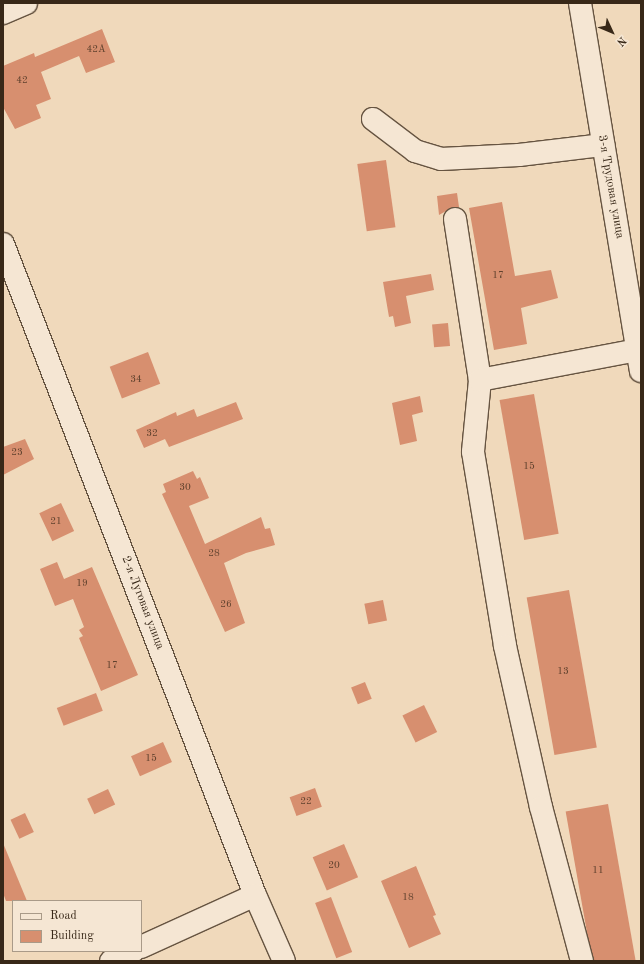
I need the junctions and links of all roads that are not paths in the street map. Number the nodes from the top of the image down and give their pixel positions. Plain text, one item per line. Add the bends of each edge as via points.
1 (26, 3) edge
2 (580, 3) edge
3 (3, 13) edge
4 (374, 119) dead end
5 (603, 145) junction
6 (455, 219) dead end
7 (3, 244) edge
8 (639, 360) edge
9 (480, 380) junction
10 (255, 895) junction
11 (142, 947) edge
12 (131, 952) edge
13 (111, 961) edge
14 (284, 961) edge
15 (582, 961) edge

1 - 3 street
2 - 5 street, 3-я Трудовая улица
4 - 5 street via 415,151 441,159 519,156
5 - 8 street, 3-я Трудовая улица
6 - 9 street
7 - 10 street, 2-я Луговая улица
8 - 9 street
9 - 15 street via 473,452 505,646 541,807
10 - 11 street
10 - 14 street, 2-я Луговая улица
12 - 13 street

